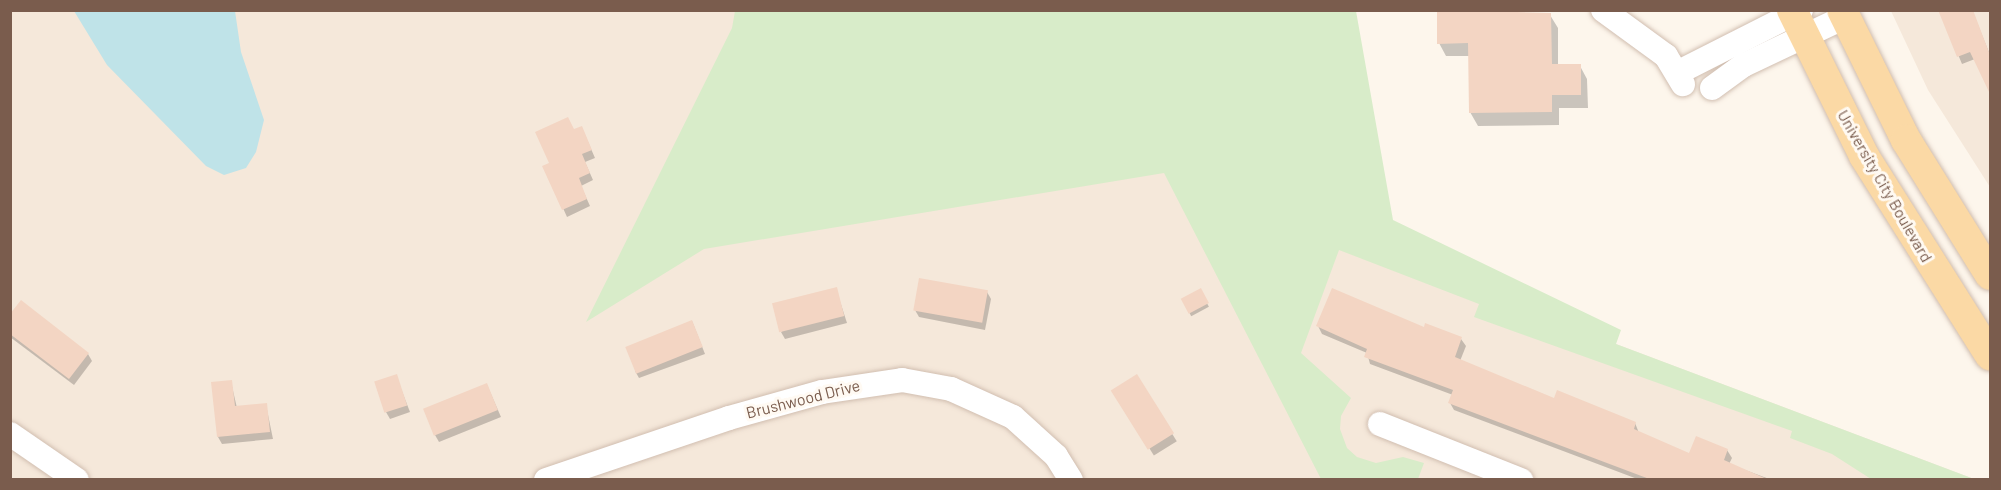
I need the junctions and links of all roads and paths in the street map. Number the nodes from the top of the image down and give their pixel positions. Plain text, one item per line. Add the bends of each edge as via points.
1 (1603, 10) edge
2 (1843, 14) edge
3 (1797, 18) edge
4 (1712, 88) dead end
5 (1990, 275) edge
6 (1990, 355) edge
7 (1380, 424) dead end
8 (10, 434) edge
9 (78, 480) edge
10 (546, 480) edge
11 (1071, 480) edge
12 (1521, 480) edge

1 - 3 street via 1666,56 1680,79
2 - 3 street
2 - 5 main road via 1906,140
3 - 4 street
3 - 6 main road, University City Boulevard via 1864,156
7 - 12 street
8 - 9 street
10 - 11 street, Brushwood Drive via 729,418 822,392 902,381 951,389 1013,417 1056,456

